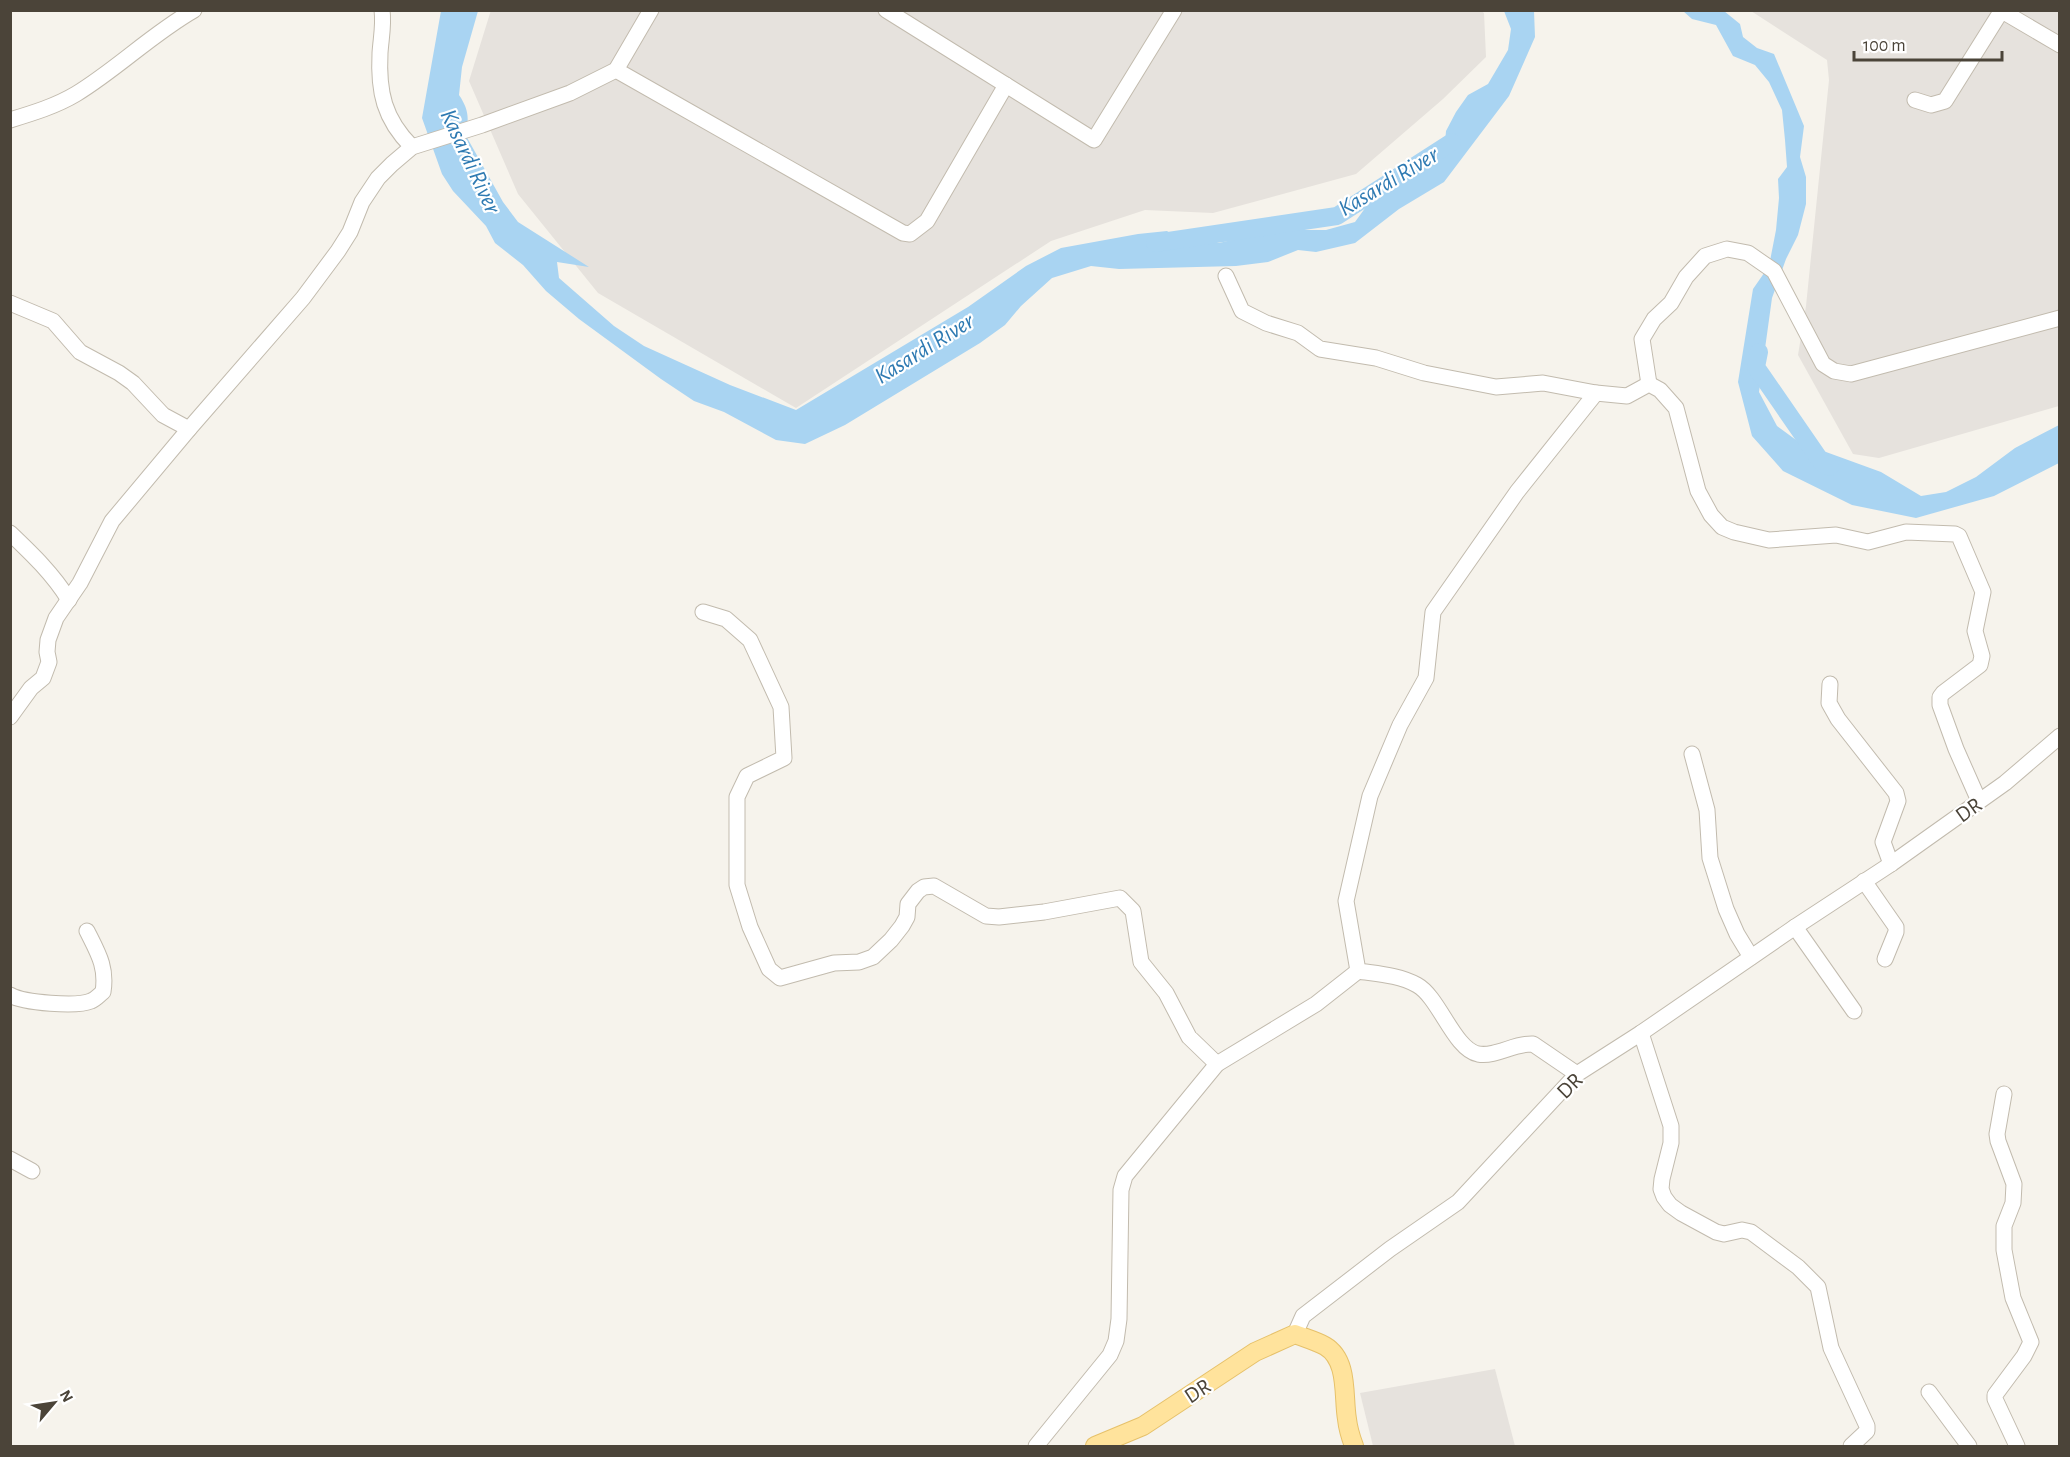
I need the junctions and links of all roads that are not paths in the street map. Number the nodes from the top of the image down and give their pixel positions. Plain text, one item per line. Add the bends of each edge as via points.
1 (194, 10) edge
2 (382, 10) edge
3 (651, 10) edge
4 (886, 10) edge
5 (1174, 10) edge
6 (2002, 10) edge
7 (2060, 45) edge
8 (616, 70) junction
9 (1006, 85) junction
10 (1915, 100) dead end
11 (10, 120) edge
12 (418, 146) junction
13 (1226, 276) dead end
14 (10, 303) edge
15 (2060, 318) edge
16 (1649, 384) junction
17 (1596, 393) junction
18 (189, 429) junction
19 (10, 533) edge
20 (69, 600) junction
21 (703, 612) dead end
22 (1830, 684) dead end
23 (10, 717) edge
24 (2060, 736) edge
25 (1692, 754) dead end
26 (1979, 801) junction
27 (1891, 864) junction
28 (1864, 881) junction
29 (1795, 927) junction
30 (87, 931) dead end
31 (1750, 957) junction
32 (1886, 959) dead end
33 (1358, 971) junction
34 (10, 995) edge
35 (1854, 1011) dead end
36 (1641, 1033) junction
37 (1217, 1064) junction
38 (1577, 1074) junction
39 (2004, 1094) dead end
40 (10, 1159) edge
41 (32, 1171) dead end
42 (1295, 1334) junction
43 (1929, 1392) dead end
44 (1036, 1446) edge
45 (1095, 1446) edge
46 (1354, 1446) edge
47 (1851, 1446) edge
48 (1969, 1446) edge
49 (2017, 1446) edge

1 - 11 street via 75,94
2 - 12 street via 380,68 385,110 392,123
3 - 8 street
4 - 9 street
5 - 9 street via 1094,140
6 - 7 street
6 - 10 street via 1945,101 1932,105
8 - 9 street via 910,234 927,221
8 - 12 street via 570,93
12 - 18 street via 378,178 338,251
13 - 17 street via 1242,311 1298,333 1320,350 1376,358 1424,373 1496,387 1543,383
14 - 18 street via 53,321 80,352 119,373 163,415
15 - 16 street via 1851,374 1834,371 1823,364 1774,271 1748,253 1727,249 1705,256 1642,339
16 - 17 street via 1627,396
16 - 26 street via 1676,408 1698,491 1711,515 1734,532 1769,540 1836,535 1868,542 1906,532 1959,536 1983,592 1975,631 1982,660 1942,693 1940,705
17 - 33 street via 1517,492 1433,612 1426,678 1370,796 1346,901
18 - 20 street via 112,521
19 - 20 street via 58,582
20 - 23 street via 56,618 48,640 49,662 43,678
21 - 37 street via 726,619 750,640 781,707 784,758 747,776 737,797 737,885 750,927 774,975 788,977 834,963 873,957 902,926 909,904 924,887 934,886 986,916 999,917 1120,898 1133,911 1142,962 1166,993 1189,1037
22 - 27 street via 1829,703 1838,719 1896,793 1898,801 1883,842
24 - 26 street, DR
25 - 31 street via 1707,810 1710,858 1726,909
26 - 27 street, DR
27 - 28 street, DR
28 - 29 street, DR
28 - 32 street via 1896,927
29 - 31 street, DR
29 - 35 street
30 - 34 street via 105,976 103,992 93,1001 67,1004
31 - 36 street, DR
33 - 37 street via 1316,1004
33 - 38 street via 1396,976 1417,985 1464,1046 1476,1053 1533,1044
36 - 38 street, DR
36 - 47 street via 1671,1126 1661,1189 1664,1197 1681,1213 1716,1232 1751,1232 1818,1287 1831,1348 1867,1426 1867,1431
37 - 44 street via 1125,1176 1116,1341 1110,1355
38 - 42 street, DR via 1458,1202 1303,1316
39 - 49 street via 1997,1134 2014,1184 2013,1203 2004,1226 2004,1250 2013,1298 2031,1342 1995,1399
40 - 41 street
42 - 45 main road, DR via 1255,1352 1143,1426
42 - 46 main road via 1327,1347 1339,1363
43 - 48 street

